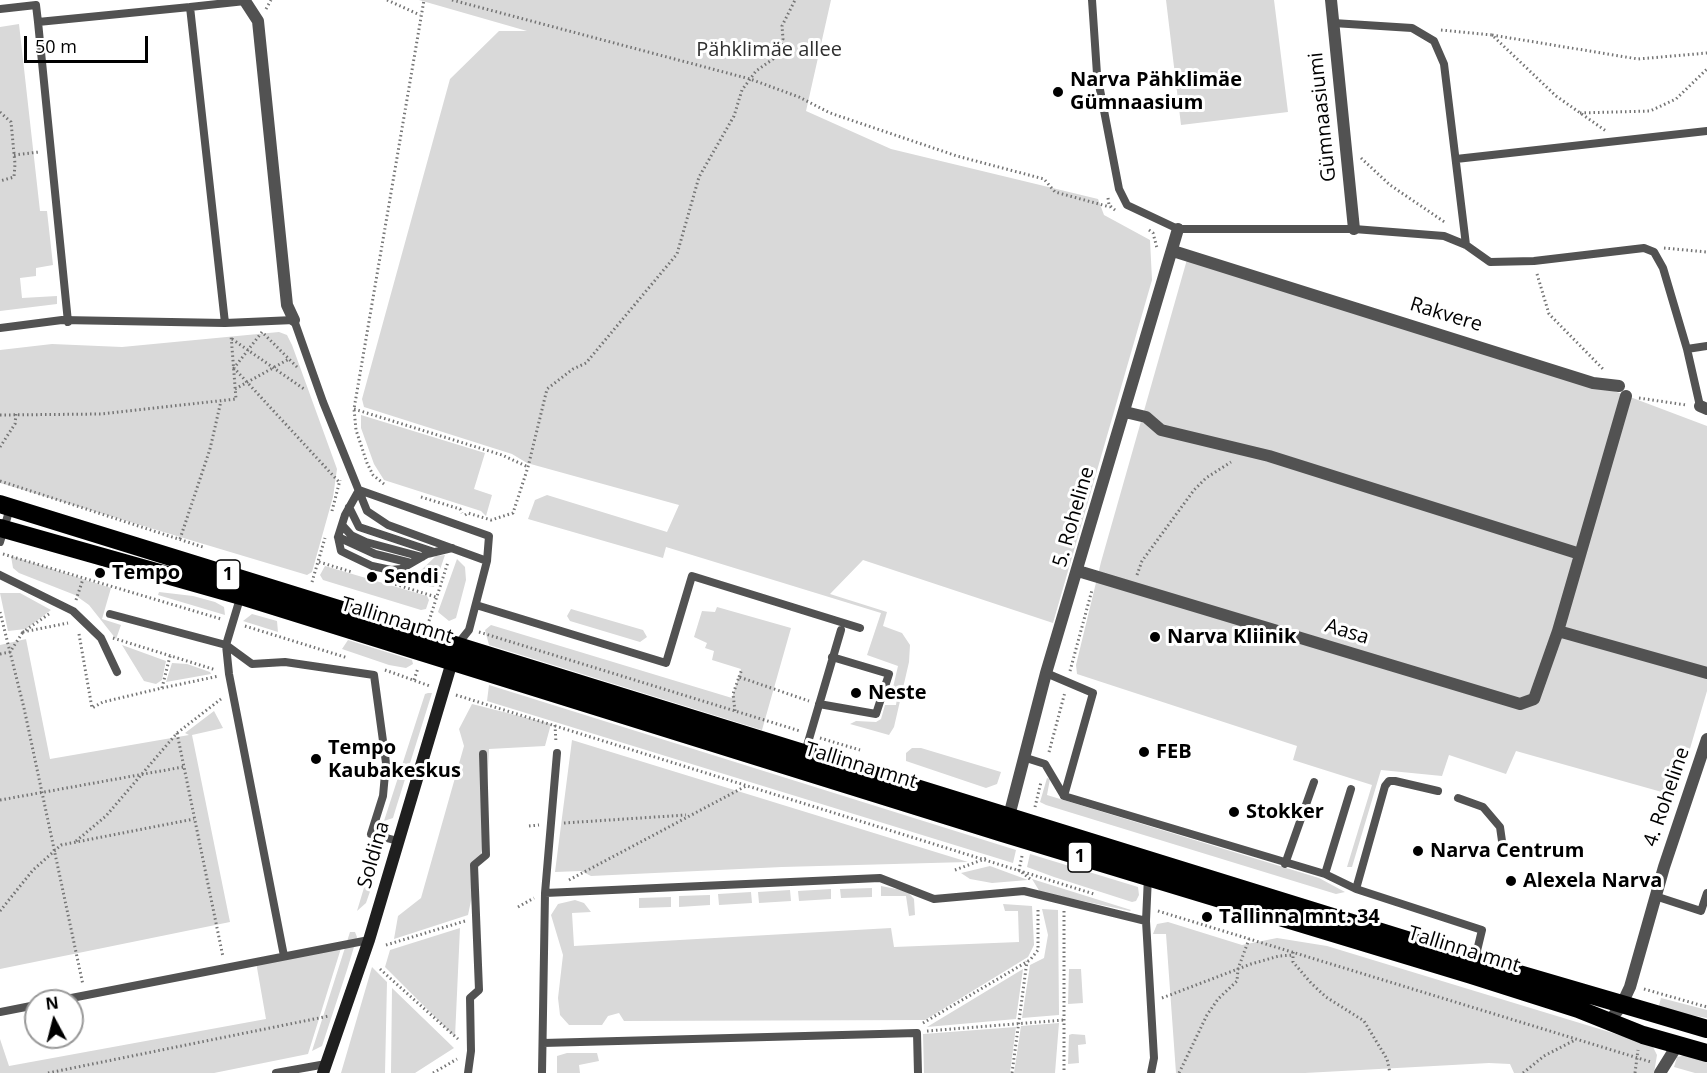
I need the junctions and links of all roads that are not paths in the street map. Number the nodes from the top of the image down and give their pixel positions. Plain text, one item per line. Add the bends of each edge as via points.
1 (1092, 0) edge
2 (1331, 0) edge
3 (245, 1) edge
4 (37, 3) edge
5 (190, 7) junction
6 (0, 9) edge
7 (38, 22) junction
8 (1333, 23) junction
9 (1707, 131) edge
10 (1456, 159) junction
11 (1178, 229) junction
12 (1354, 230) junction
13 (1466, 245) junction
14 (1173, 250) junction
15 (294, 320) junction
16 (68, 322) junction
17 (227, 323) junction
18 (0, 328) edge
19 (1707, 346) edge
20 (1687, 349) junction
21 (1623, 391) joint
22 (1703, 408) edge
23 (1125, 412) junction
24 (359, 490) junction
25 (5, 505) edge
26 (349, 507) junction
27 (342, 525) junction
28 (1, 533) edge
29 (453, 548) junction
30 (435, 552) junction
31 (1580, 554) junction
32 (422, 557) junction
33 (487, 561) junction
34 (1078, 571) junction
35 (0, 575) edge
36 (243, 588) junction
37 (476, 605) junction
38 (110, 614) dead end
39 (860, 628) dead end
40 (841, 630) dead end
41 (1558, 631) junction
42 (226, 645) junction
43 (455, 653) junction
44 (832, 657) junction
45 (117, 672) dead end
46 (1046, 673) junction
47 (1707, 673) edge
48 (819, 704) junction
49 (1707, 739) edge
50 (556, 753) dead end
51 (483, 754) dead end
52 (1023, 757) junction
53 (801, 762) junction
54 (1314, 782) dead end
55 (1351, 789) dead end
56 (1438, 791) dead end
57 (1064, 796) junction
58 (1458, 798) dead end
59 (1005, 825) junction
60 (398, 841) junction
61 (1502, 841) dead end
62 (1285, 864) junction
63 (1150, 869) junction
64 (1325, 874) junction
65 (1356, 889) junction
66 (1707, 892) edge
67 (545, 893) junction
68 (1656, 894) junction
69 (1146, 921) junction
70 (369, 940) junction
71 (284, 956) junction
72 (1473, 968) junction
73 (84, 995) edge
74 (1621, 1005) junction
75 (24, 1007) edge
76 (0, 1012) edge
77 (1608, 1023) junction
78 (1707, 1029) edge
79 (543, 1043) junction
80 (1678, 1044) junction
81 (1707, 1053) edge
82 (324, 1068) edge
83 (1661, 1069) edge
84 (276, 1073) edge
85 (468, 1073) edge
86 (542, 1073) edge
87 (918, 1073) edge
88 (1151, 1073) edge

1 - 11 lane via 1097,74 1119,189 1126,205
2 - 8 street, Gümnaasiumi
3 - 5 lane
3 - 15 street via 258,21 287,304
4 - 6 lane
4 - 7 lane
5 - 7 lane
5 - 17 lane
7 - 16 lane
8 - 10 lane via 1412,28 1434,41 1444,64
8 - 12 street, Gümnaasiumi
9 - 10 lane
10 - 13 lane
11 - 12 lane
11 - 14 street, 5. Roheline
12 - 13 lane via 1444,236
13 - 20 lane via 1490,262 1644,248 1654,252 1663,268
14 - 21 street, Rakvere
14 - 23 street, 5. Roheline
15 - 17 lane
15 - 24 lane via 322,402
16 - 17 lane
16 - 18 lane
19 - 20 lane
20 - 22 lane
21 - 31 street, Aasa
23 - 31 street via 1146,417 1161,430 1269,456
23 - 34 street, 5. Roheline
24 - 26 lane
24 - 29 lane via 372,517
24 - 33 lane via 489,536
25 - 28 lane
25 - 36 highway, Tallinna mnt / 1
26 - 27 lane
26 - 30 lane via 359,527
27 - 32 lane via 366,542
27 - 32 lane via 338,537 341,551 372,566 391,570
28 - 36 highway, Tallinna mnt / 1
29 - 30 lane
29 - 33 lane
30 - 32 lane
31 - 41 street, Aasa
33 - 37 lane
34 - 41 street, Aasa via 1520,704 1534,699
34 - 46 street, 5. Roheline
35 - 45 lane via 73,611 95,631
36 - 42 lane
36 - 43 highway, Tallinna mnt / 1
37 - 39 lane via 666,663 692,576
37 - 43 lane via 469,630
38 - 42 lane
40 - 44 lane
41 - 47 street
42 - 60 lane via 252,664 285,662 374,675 386,764 383,796 371,834
42 - 71 lane
43 - 53 highway, Tallinna mnt / 1
43 - 60 street, Soldina
44 - 48 lane
44 - 48 lane via 889,674 876,714
46 - 52 street, 5. Roheline
46 - 57 lane via 1093,693
48 - 53 lane
49 - 68 street, 4. Roheline
50 - 67 lane
51 - 85 lane via 486,855 474,865 478,990 470,998
52 - 57 lane via 1045,764
52 - 59 street, 5. Roheline
53 - 59 highway, Tallinna mnt / 1
54 - 62 lane
55 - 64 lane
56 - 65 lane via 1395,781 1385,786
57 - 62 lane
58 - 61 lane via 1483,807 1500,827
59 - 63 highway, Tallinna mnt / 1
60 - 70 street, Soldina
62 - 64 lane
63 - 69 lane
63 - 72 highway, Tallinna mnt / 1
64 - 65 lane
65 - 72 lane via 1482,930
66 - 68 lane via 1701,911
67 - 69 lane via 879,878 934,899 1024,891
67 - 79 lane
68 - 74 street, 4. Roheline via 1630,987
69 - 88 lane via 1154,1058
70 - 71 lane
70 - 82 street, Soldina
71 - 73 lane
72 - 74 highway, Tallinna mnt / 1
72 - 77 highway, Tallinna mnt / 1
74 - 77 street, 4. Roheline
74 - 78 highway, Tallinna mnt / 1
75 - 76 lane
77 - 80 highway, Tallinna mnt / 1
79 - 86 lane
79 - 87 lane via 917,1033
80 - 81 highway, Tallinna mnt / 1
80 - 83 street
82 - 84 lane

